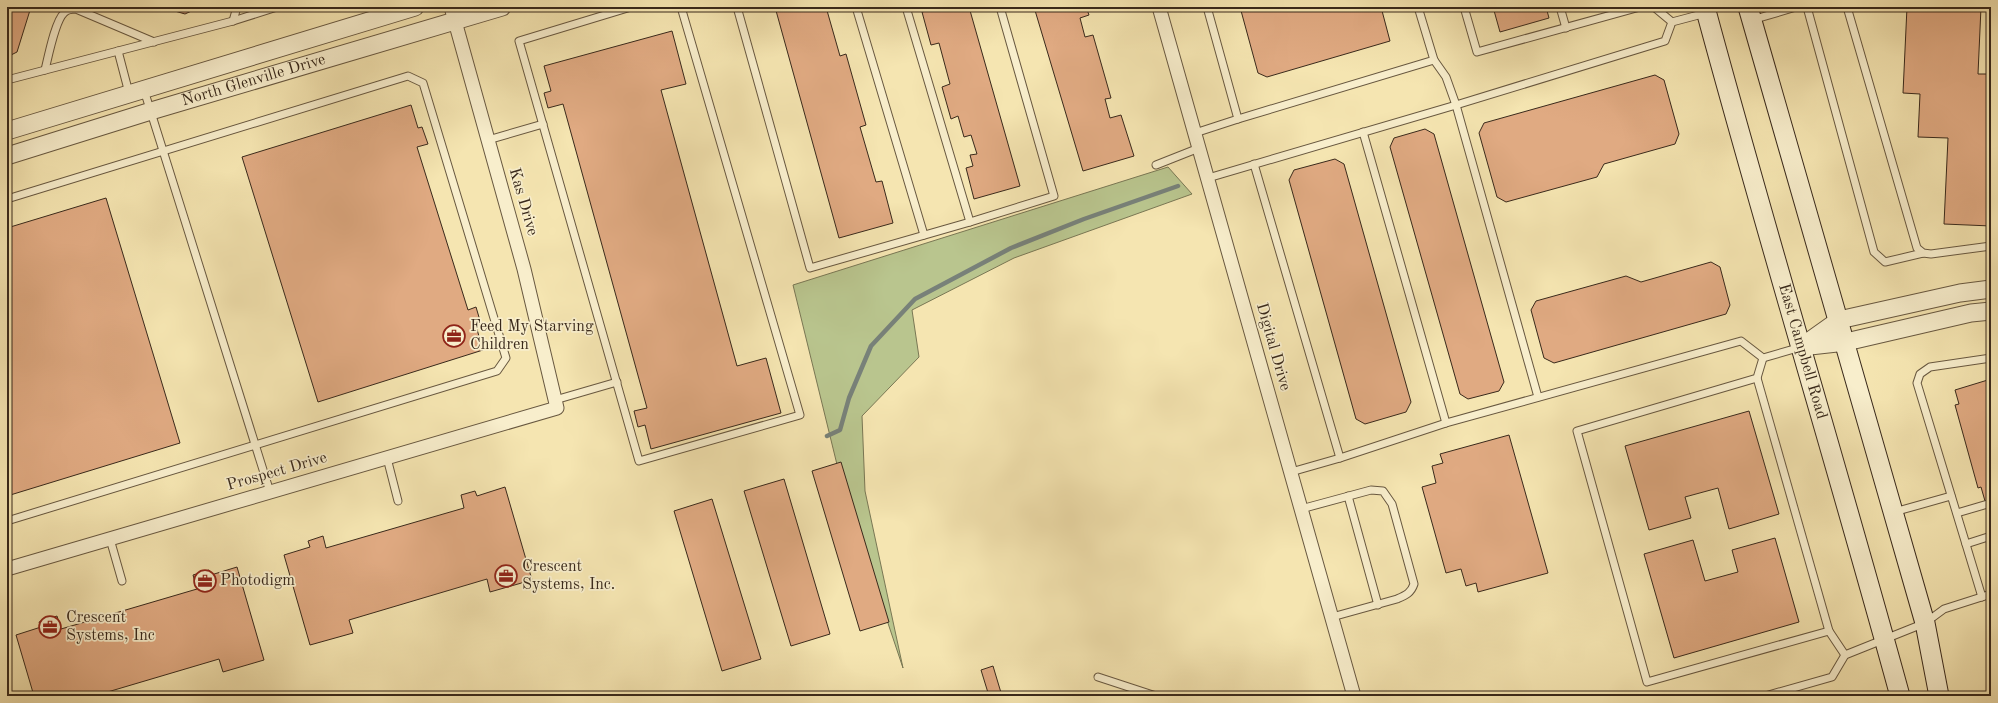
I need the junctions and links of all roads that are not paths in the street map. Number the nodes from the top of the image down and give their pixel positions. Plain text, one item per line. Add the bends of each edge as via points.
1 (237, 7) edge
2 (277, 7) edge
3 (414, 7) edge
4 (502, 7) edge
5 (631, 7) edge
6 (681, 7) edge
7 (737, 7) edge
8 (856, 7) edge
9 (906, 7) edge
10 (1000, 7) edge
11 (1159, 7) edge
12 (1207, 7) edge
13 (1418, 7) edge
14 (1464, 7) edge
15 (1560, 7) edge
16 (1640, 7) edge
17 (1654, 7) edge
18 (1796, 7) edge
19 (1807, 7) edge
20 (1847, 7) edge
21 (1705, 10) edge
22 (453, 14) edge
23 (1750, 14) edge
24 (233, 21) junction
25 (1672, 22) junction
26 (1566, 28) junction
27 (154, 42) junction
28 (118, 51) junction
29 (1434, 60) junction
30 (45, 70) junction
31 (7, 80) edge
32 (136, 92) junction
33 (1456, 105) junction
34 (151, 111) junction
35 (1238, 119) junction
36 (543, 124) junction
37 (7, 131) edge
38 (1363, 132) junction
39 (1195, 133) junction
40 (488, 140) junction
41 (1199, 148) junction
42 (163, 152) junction
43 (7, 156) edge
44 (1254, 164) junction
45 (1156, 165) dead end
46 (1208, 178) junction
47 (7, 199) edge
48 (970, 222) junction
49 (924, 235) junction
50 (1991, 246) edge
51 (1923, 253) junction
52 (1991, 289) edge
53 (1991, 311) edge
54 (1839, 320) junction
55 (1846, 342) junction
56 (1801, 347) junction
57 (1763, 358) junction
58 (1991, 358) edge
59 (1757, 378) junction
60 (617, 382) junction
61 (1538, 397) junction
62 (556, 404) junction
63 (1446, 422) junction
64 (256, 446) junction
65 (387, 458) junction
66 (1340, 458) junction
67 (1291, 472) junction
68 (270, 492) junction
69 (1348, 496) junction
70 (1952, 496) junction
71 (398, 501) dead end
72 (1991, 503) edge
73 (1301, 509) junction
74 (1894, 512) junction
75 (1957, 513) junction
76 (7, 521) edge
77 (1991, 536) edge
78 (110, 539) junction
79 (1966, 544) junction
80 (7, 569) edge
81 (122, 581) dead end
82 (1991, 594) edge
83 (1982, 597) junction
84 (1378, 604) junction
85 (1332, 617) junction
86 (1925, 623) junction
87 (1829, 631) junction
88 (1885, 640) junction
89 (1845, 655) junction
90 (1098, 677) dead end
91 (1156, 696) edge
92 (1354, 696) edge
93 (1765, 696) edge
94 (1900, 696) edge
95 (1939, 696) edge

1 - 24 lane
2 - 24 lane
3 - 32 street, North Glenville Drive
4 - 22 street, North Glenville Drive
5 - 36 lane via 519,41
6 - 60 lane via 800,415 640,461
7 - 49 lane via 810,268
8 - 49 lane
9 - 48 lane
10 - 48 lane via 1054,196
11 - 39 street, Digital Drive
12 - 35 lane
13 - 29 lane
14 - 26 lane via 1477,52
15 - 26 lane
16 - 26 lane
17 - 25 lane
18 - 23 lane
19 - 51 lane via 1874,252 1885,262
20 - 51 lane via 1917,248
21 - 25 lane
21 - 56 main road, East Campbell Road
22 - 34 street, North Glenville Drive
22 - 40 street, Kas Drive
23 - 54 main road
24 - 27 lane
25 - 33 lane via 1665,41
27 - 28 lane
27 - 30 lane via 76,8 68,10 58,22
28 - 30 lane
28 - 32 lane
29 - 33 lane via 1446,77
29 - 35 lane
30 - 31 lane
32 - 34 lane
32 - 37 street, North Glenville Drive
33 - 38 lane
33 - 61 lane
34 - 42 lane
34 - 43 street, North Glenville Drive
35 - 39 lane
36 - 40 lane
36 - 60 lane
38 - 44 lane
38 - 63 lane
39 - 41 street, Digital Drive
40 - 62 street, Kas Drive via 524,269
41 - 45 lane
41 - 46 street, Digital Drive
42 - 47 lane
42 - 64 lane
42 - 64 lane via 408,76 423,83 506,358 497,371
44 - 46 lane
44 - 66 lane
46 - 67 street, Digital Drive
48 - 49 lane
50 - 51 lane
52 - 54 street via 1960,293
53 - 55 street
54 - 55 main road
54 - 56 street
55 - 56 street
55 - 74 main road
56 - 57 lane
56 - 88 main road, East Campbell Road
57 - 59 lane
57 - 61 lane via 1741,340
58 - 70 lane via 1930,367 1920,374 1917,384
59 - 87 lane
59 - 87 lane via 1577,431 1647,682
60 - 62 lane
61 - 63 lane
62 - 65 street, Prospect Drive
63 - 66 lane
64 - 68 lane
64 - 76 lane
65 - 68 street, Prospect Drive
65 - 71 lane
66 - 67 lane
67 - 73 street, Digital Drive
68 - 78 street, Prospect Drive
69 - 73 lane
69 - 84 lane
69 - 84 lane via 1379,490 1384,491 1392,504 1414,584 1407,595
70 - 74 lane
70 - 75 lane
72 - 75 lane
73 - 85 street, Digital Drive
74 - 86 main road
75 - 79 lane
77 - 79 lane
78 - 80 street, Prospect Drive
78 - 81 lane
79 - 83 lane
82 - 83 lane
83 - 86 lane via 1944,609
84 - 85 lane
85 - 92 street, Digital Drive
86 - 88 lane
86 - 95 main road
87 - 89 lane
88 - 89 lane
88 - 94 main road, East Campbell Road
89 - 93 lane via 1832,677
90 - 91 lane

